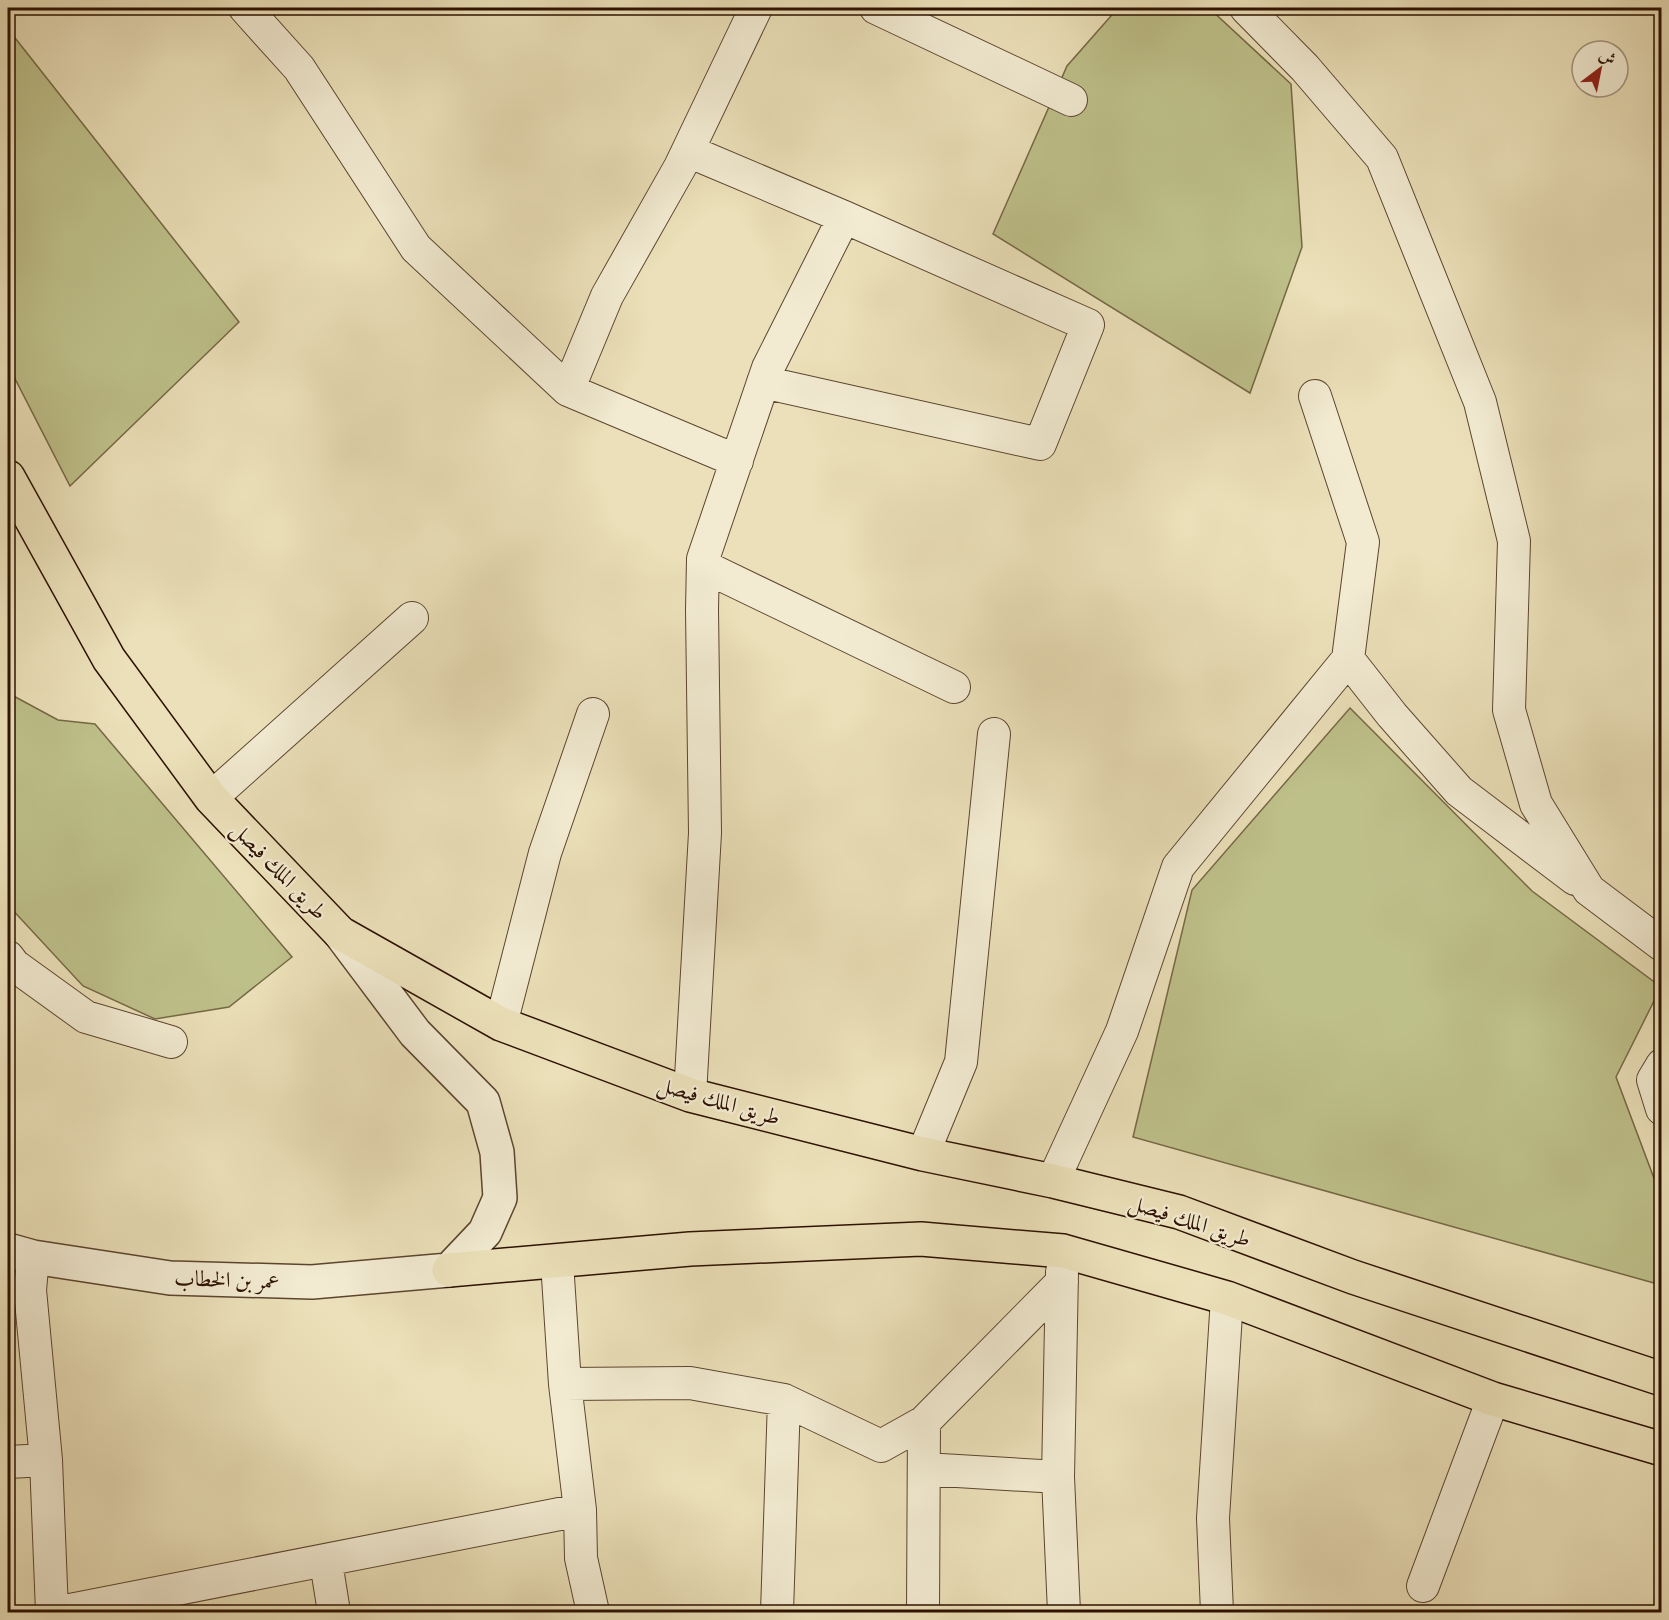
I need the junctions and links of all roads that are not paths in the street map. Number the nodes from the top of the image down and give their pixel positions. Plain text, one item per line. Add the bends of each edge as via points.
1 (245, 8) edge
2 (756, 8) edge
3 (876, 8) edge
4 (1246, 8) edge
5 (1071, 100) dead end
6 (688, 152) junction
7 (844, 217) junction
8 (764, 382) junction
9 (568, 390) junction
10 (1315, 396) dead end
11 (737, 461) junction
12 (8, 477) edge
13 (703, 566) junction
14 (412, 618) dead end
15 (1348, 659) junction
16 (954, 687) dead end
17 (593, 714) dead end
18 (994, 735) dead end
19 (211, 798) junction
20 (1589, 890) junction
21 (340, 933) junction
22 (1662, 945) edge
23 (8, 957) edge
24 (501, 1024) junction
25 (171, 1042) dead end
26 (1662, 1065) edge
27 (690, 1095) junction
28 (1662, 1109) edge
29 (923, 1154) junction
30 (1053, 1180) junction
31 (1063, 1251) junction
32 (20, 1253) edge
33 (557, 1262) junction
34 (448, 1270) junction
35 (1062, 1282) junction
36 (19, 1291) edge
37 (1227, 1298) junction
38 (1662, 1379) edge
39 (565, 1384) junction
40 (1493, 1399) junction
41 (784, 1400) junction
42 (924, 1422) junction
43 (1662, 1449) edge
44 (46, 1460) junction
45 (8, 1462) edge
46 (924, 1469) junction
47 (1058, 1477) junction
48 (580, 1510) junction
49 (326, 1562) junction
50 (1423, 1586) dead end
51 (52, 1612) edge
52 (60, 1612) edge
53 (334, 1612) edge
54 (593, 1612) edge
55 (777, 1612) edge
56 (923, 1612) edge
57 (1064, 1612) edge
58 (1217, 1612) edge

1 - 9 street via 299,69 416,248
2 - 6 street
3 - 5 street
4 - 20 street via 1305,68 1382,158 1480,402 1514,541 1509,710 1536,804
6 - 7 street
6 - 9 street via 607,296
7 - 8 street
7 - 8 street via 1088,325 1040,444
8 - 11 street
9 - 11 street
10 - 15 street via 1364,542
11 - 13 street
12 - 19 main road, طريق الملك فيصل via 109,659
13 - 16 street
13 - 27 street via 705,833
14 - 19 street
15 - 20 street via 1458,791
15 - 30 street via 1178,867 1122,1031
17 - 24 street via 544,853
18 - 29 street via 961,1062
19 - 21 main road, طريق الملك فيصل
20 - 22 street
21 - 24 main road, طريق الملك فيصل
21 - 34 street via 415,1033 483,1102 497,1152 500,1198 485,1232
23 - 25 street via 86,1017
24 - 27 main road, طريق الملك فيصل
26 - 28 street via 1653,1080
27 - 29 main road, طريق الملك فيصل
29 - 30 main road, طريق الملك فيصل
30 - 38 main road, طريق الملك فيصل via 1179,1212 1353,1277
31 - 33 main road via 921,1239 690,1249
31 - 35 street
31 - 37 main road
32 - 34 street, عمر بن الخطاب via 170,1278 312,1282
32 - 36 street
33 - 34 main road
33 - 39 street
35 - 42 street
35 - 47 street
36 - 44 street
37 - 40 main road
37 - 58 street via 1214,1518
39 - 41 street via 690,1383
39 - 48 street
40 - 43 main road
40 - 50 street
41 - 42 street via 881,1446
41 - 55 street
42 - 46 street
44 - 45 street
44 - 51 street
46 - 47 street
46 - 56 street
47 - 57 street
48 - 49 street
48 - 54 street via 581,1558
49 - 52 street
49 - 53 street

